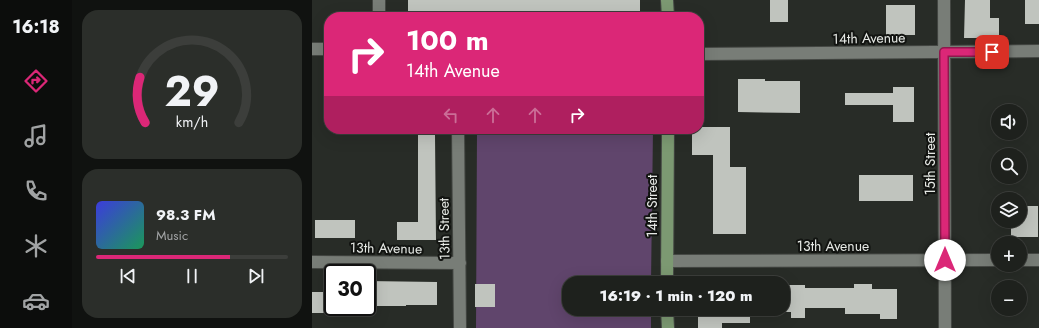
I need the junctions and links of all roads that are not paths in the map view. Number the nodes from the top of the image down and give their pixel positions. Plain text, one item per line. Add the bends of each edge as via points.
1 (379, 0) edge
2 (668, 0) edge
3 (944, 0) edge
4 (379, 12) edge
5 (668, 12) edge
6 (312, 49) edge
7 (324, 49) edge
8 (1039, 51) edge
9 (944, 52) junction
10 (704, 54) edge
11 (458, 134) edge
12 (668, 134) edge
13 (945, 260) junction
14 (991, 260) edge
15 (1027, 260) edge
16 (1039, 260) edge
17 (667, 261) junction
18 (312, 262) edge
19 (460, 263) junction
20 (667, 276) edge
21 (668, 316) edge
22 (460, 328) edge
23 (668, 328) edge
24 (945, 328) edge

1 - 4 street
2 - 5 main road
3 - 9 street, 15th Street
6 - 7 street
8 - 9 street, 14th Avenue
9 - 10 street, 14th Avenue
9 - 13 street, 15th Street
11 - 19 street, 13th Street
12 - 17 main road, 14th Street
13 - 14 street, 13th Avenue
13 - 17 street, 13th Avenue
13 - 24 street, 15th Street
15 - 16 street
17 - 20 main road, 14th Street
18 - 19 street, 13th Avenue
19 - 22 street, 13th Street
21 - 23 main road

